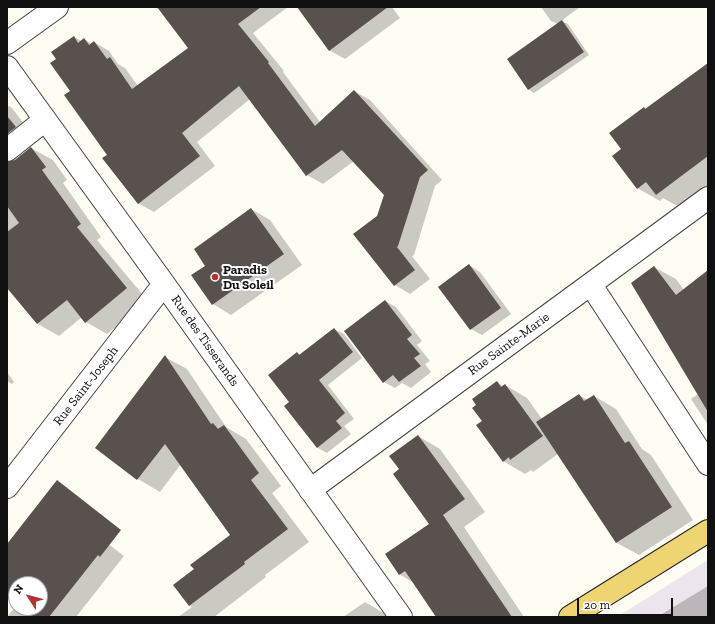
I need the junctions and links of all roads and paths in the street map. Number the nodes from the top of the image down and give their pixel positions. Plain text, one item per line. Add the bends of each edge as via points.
1 (57, 7) edge
2 (7, 43) edge
3 (7, 67) edge
4 (45, 120) junction
5 (7, 150) edge
6 (708, 198) edge
7 (164, 284) junction
8 (591, 284) junction
9 (708, 464) edge
10 (7, 487) edge
11 (310, 490) junction
12 (708, 531) edge
13 (401, 617) edge
14 (570, 617) edge

1 - 2 street
3 - 4 street, Rue des Tisserands
4 - 5 street
4 - 7 street, Rue des Tisserands
6 - 8 street, Rue Sainte-Marie
7 - 10 street, Rue Saint-Joseph
7 - 11 street, Rue des Tisserands
8 - 9 street
8 - 11 street, Rue Sainte-Marie
11 - 13 street, Rue des Tisserands
12 - 14 main road

